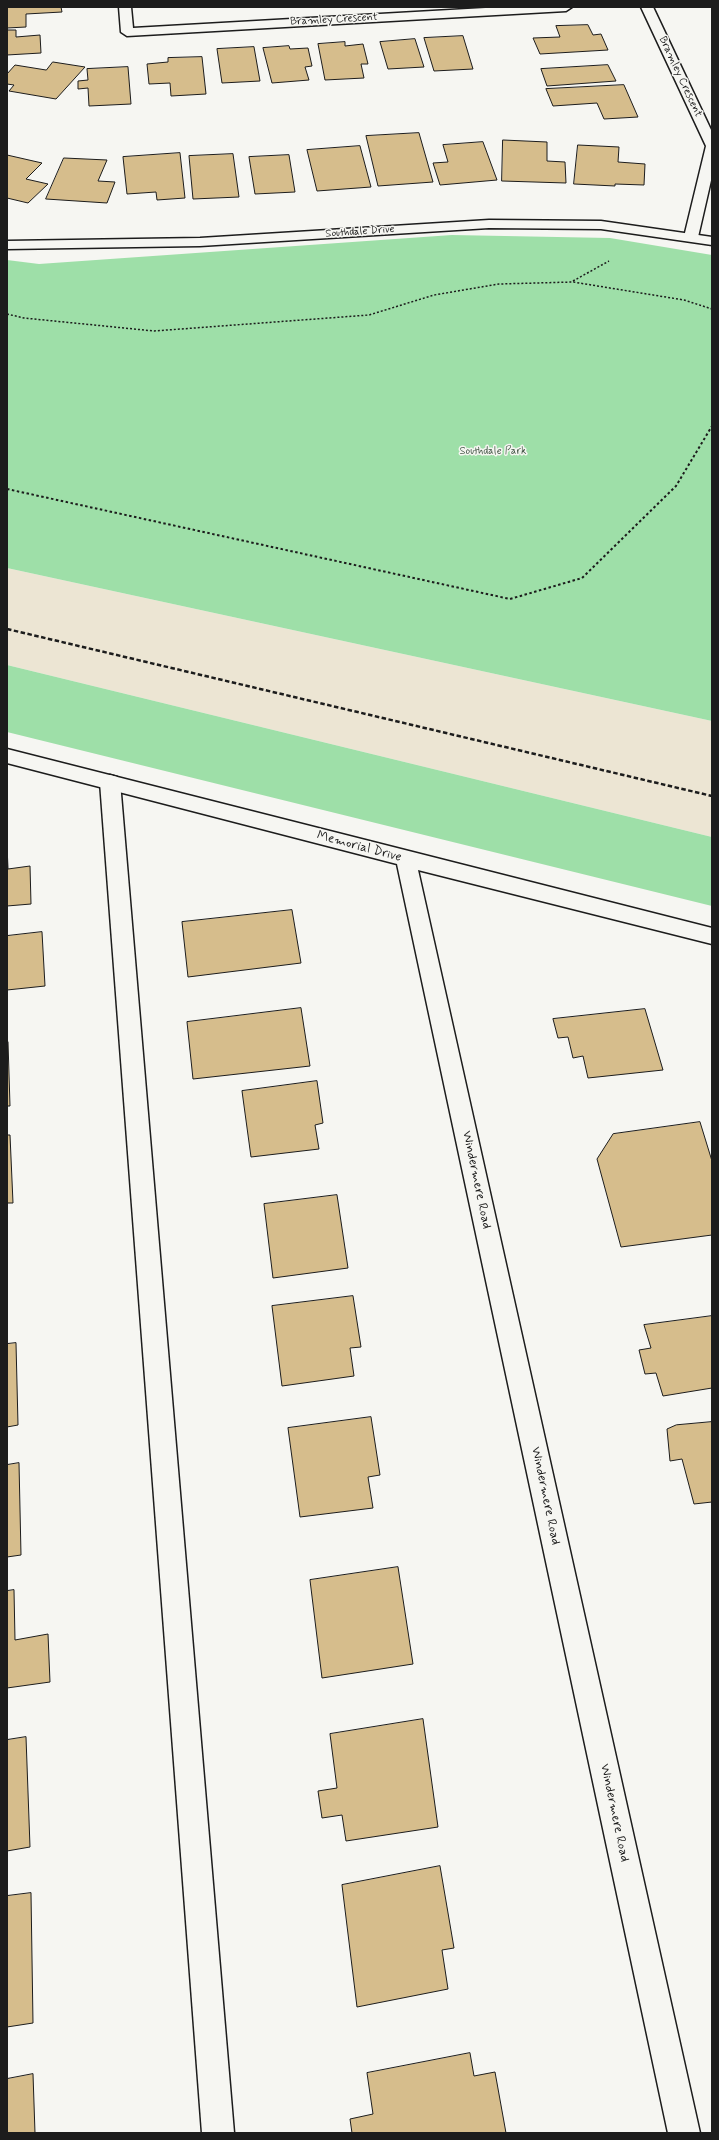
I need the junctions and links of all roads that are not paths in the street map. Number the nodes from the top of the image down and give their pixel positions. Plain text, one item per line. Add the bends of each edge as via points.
1 (125, 7) edge
2 (566, 7) edge
3 (647, 7) edge
4 (712, 147) edge
5 (691, 237) junction
6 (712, 241) edge
7 (7, 244) edge
8 (7, 756) edge
9 (110, 782) junction
10 (406, 859) junction
11 (712, 936) edge
12 (218, 2133) edge
13 (684, 2133) edge

1 - 2 street, Bramley Crescent via 127,32
3 - 4 street, Bramley Crescent
4 - 5 street, Bramley Crescent
5 - 6 street, Southdale Drive
5 - 7 street, Southdale Drive via 601,225 489,224 200,242
8 - 9 street, Memorial Drive
9 - 10 street, Memorial Drive
9 - 12 street
10 - 11 street, Memorial Drive
10 - 13 street, Windermere Road

